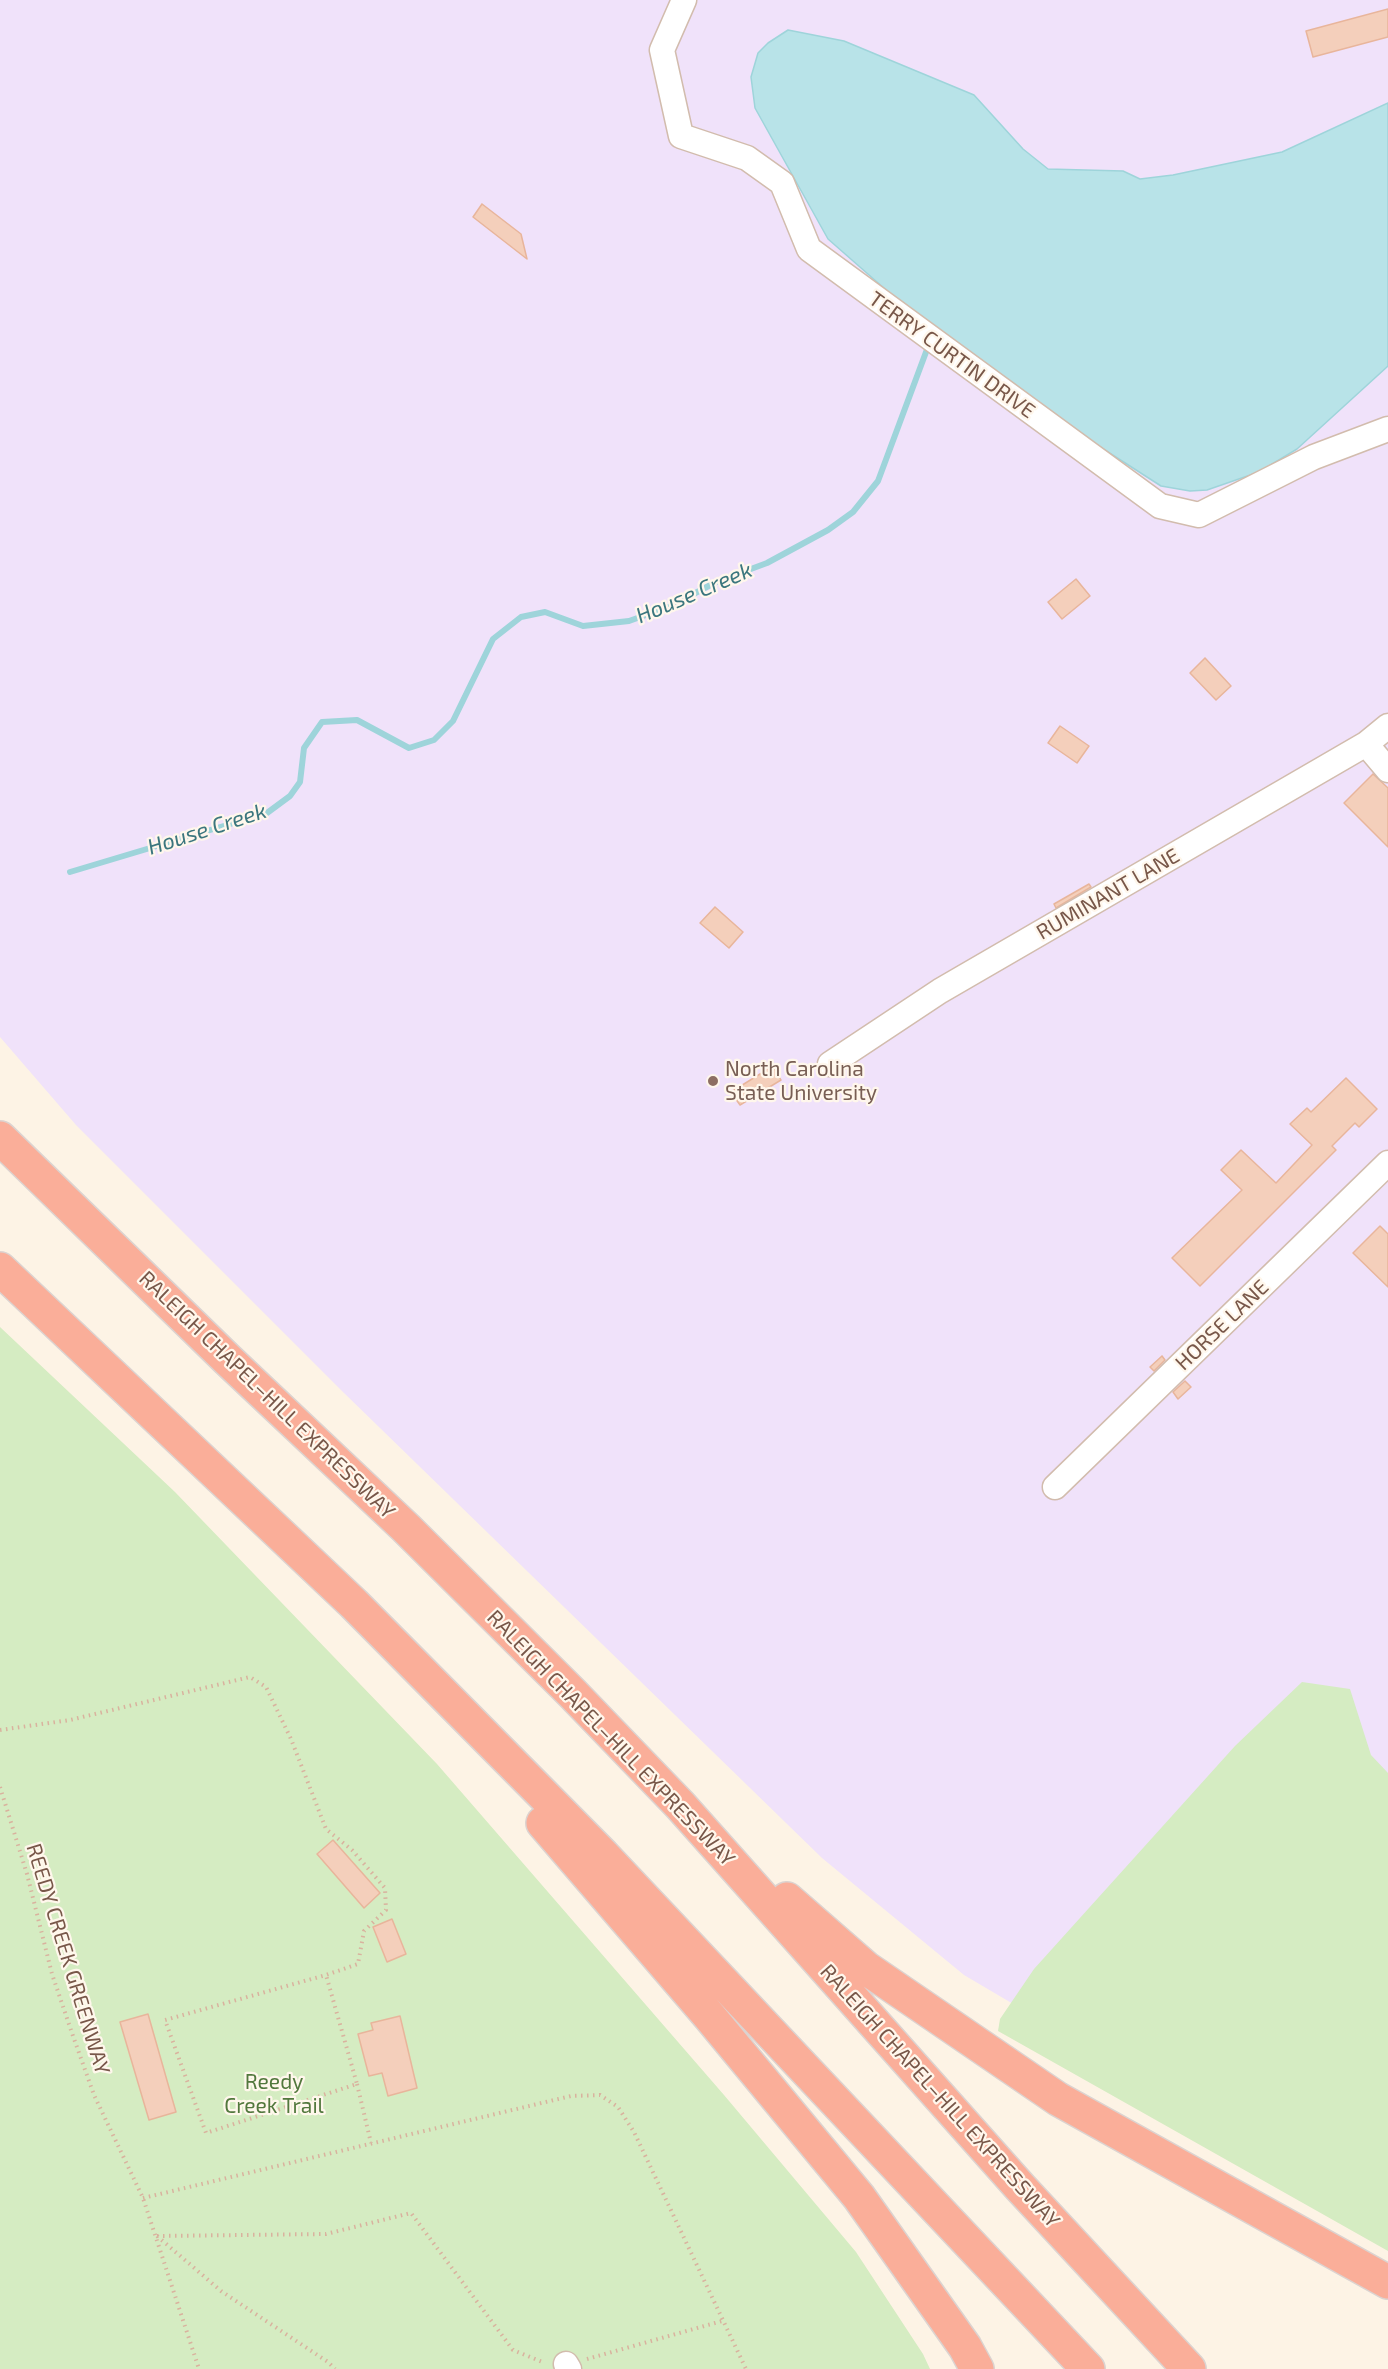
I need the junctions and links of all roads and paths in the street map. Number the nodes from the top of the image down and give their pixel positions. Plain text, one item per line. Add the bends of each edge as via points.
1 (684, 0) edge
2 (1388, 429) edge
3 (1388, 726) edge
4 (1366, 744) junction
5 (1388, 770) edge
6 (830, 1064) dead end
7 (0, 1120) edge
8 (0, 1138) edge
9 (1388, 1163) edge
10 (76, 1211) junction
11 (0, 1269) edge
12 (0, 1278) edge
13 (66, 1333) junction
14 (1055, 1486) dead end
15 (354, 1604) junction
16 (0, 1730) edge
17 (0, 1787) edge
18 (2, 1797) edge
19 (680, 1805) junction
20 (326, 1975) junction
21 (357, 2084) junction
22 (371, 2142) junction
23 (143, 2198) junction
24 (157, 2236) junction
25 (1388, 2282) edge
26 (722, 2321) junction
27 (568, 2367) edge
28 (199, 2369) edge
29 (335, 2369) edge
30 (746, 2369) edge
31 (977, 2369) edge
32 (1088, 2369) edge
33 (1189, 2369) edge

1 - 2 lane, TERRY CURTIN DRIVE via 662,50 681,136 747,158 782,183 809,249 1160,506 1199,515 1314,457
3 - 4 lane, RUMINANT LANE
4 - 5 lane
4 - 6 lane, RUMINANT LANE via 940,991
7 - 10 highway
8 - 10 highway, RALEIGH CHAPEL–HILL EXPRESSWAY
9 - 14 lane, HORSE LANE
10 - 19 highway, RALEIGH CHAPEL–HILL EXPRESSWAY via 423,1545
11 - 13 highway
12 - 13 highway
13 - 15 highway
15 - 31 highway via 710,2017 859,2197
15 - 32 highway via 603,1855
16 - 20 path via 70,1720 250,1677 266,1687 326,1829 352,1850 386,1888 386,1910 364,1930 358,1964
17 - 18 path, REEDY CREEK GREENWAY
18 - 23 path, REEDY CREEK GREENWAY via 72,2036 94,2095
19 - 25 highway via 866,1968 1058,2099
19 - 33 highway, RALEIGH CHAPEL–HILL EXPRESSWAY via 1020,2187
20 - 21 path
20 - 21 path via 165,2020 206,2133
21 - 22 path
22 - 23 path
22 - 26 path via 571,2096 600,2095 618,2107 634,2132
23 - 24 path, REEDY CREEK GREENWAY
24 - 27 path via 326,2234 411,2213 513,2350 555,2367
24 - 28 path, REEDY CREEK GREENWAY
24 - 29 path, REEDY CREEK GREENWAY via 221,2291
26 - 27 path
26 - 30 path

